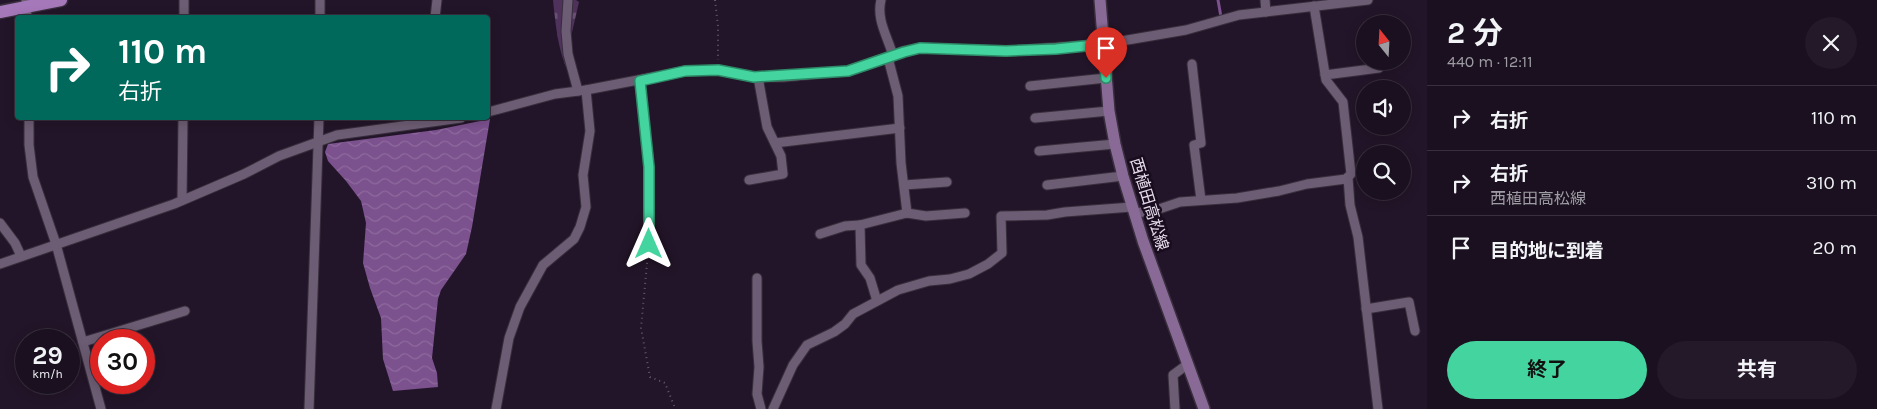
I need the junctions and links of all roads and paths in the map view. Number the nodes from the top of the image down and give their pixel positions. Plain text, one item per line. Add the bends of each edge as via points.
1 (61, 0) edge
2 (184, 0) edge
3 (320, 0) edge
4 (437, 0) edge
5 (568, 0) edge
6 (715, 0) edge
7 (881, 0) edge
8 (1100, 0) edge
9 (1265, 0) edge
10 (1368, 0) edge
11 (1314, 6) junction
12 (27, 8) edge
13 (0, 12) edge
14 (1266, 12) junction
15 (184, 15) edge
16 (320, 15) edge
17 (434, 15) edge
18 (1104, 44) junction
19 (891, 57) junction
20 (1192, 64) dead end
21 (718, 70) junction
22 (1364, 70) edge
23 (1325, 75) junction
24 (758, 77) junction
25 (1106, 78) junction
26 (640, 81) junction
27 (1030, 86) dead end
28 (582, 91) junction
29 (1109, 110) junction
30 (490, 111) edge
31 (1035, 118) dead end
32 (29, 120) edge
33 (183, 120) edge
34 (319, 120) edge
35 (438, 120) edge
36 (900, 128) junction
37 (319, 142) junction
38 (775, 143) junction
39 (1115, 144) junction
40 (1039, 151) dead end
41 (1123, 176) junction
42 (1348, 177) junction
43 (749, 180) dead end
44 (947, 182) dead end
45 (904, 185) junction
46 (1047, 185) dead end
47 (182, 200) junction
48 (1201, 200) junction
49 (1133, 210) junction
50 (965, 213) dead end
51 (907, 214) junction
52 (0, 223) edge
53 (860, 224) junction
54 (820, 234) dead end
55 (56, 244) junction
56 (649, 244) joint
57 (22, 256) junction
58 (0, 264) edge
59 (756, 278) dead end
60 (876, 301) junction
61 (1366, 309) junction
62 (185, 311) dead end
63 (1415, 331) dead end
64 (83, 342) junction
65 (1188, 364) junction
66 (101, 409) edge
67 (309, 409) edge
68 (496, 409) edge
69 (674, 409) edge
70 (761, 409) edge
71 (773, 409) edge
72 (1175, 409) edge
73 (1204, 409) edge
74 (1378, 409) edge

1 - 12 main road
2 - 15 street
3 - 16 street
4 - 17 street
5 - 28 street via 568,54
6 - 21 path
7 - 19 street via 880,14
8 - 18 main road, 西植田高松線
9 - 14 street
10 - 11 street
11 - 14 street
11 - 23 street
12 - 13 main road
14 - 18 street
18 - 19 street via 1006,51 920,48
18 - 25 main road, 西植田高松線
19 - 24 street via 848,71
19 - 36 street
20 - 48 street via 1200,142 1194,145
21 - 24 street
21 - 26 street via 685,71
22 - 23 street
23 - 42 street via 1343,102 1351,174
24 - 38 street via 766,127
25 - 27 street
25 - 29 main road, 西植田高松線
26 - 28 street
26 - 56 street via 649,167
28 - 30 street via 555,94
28 - 68 street via 590,132 583,175 586,207 574,239 543,265 520,307 509,338
29 - 31 street
29 - 39 main road, 西植田高松線
32 - 55 street via 33,177
33 - 47 street
34 - 37 street
35 - 37 street via 338,135
36 - 38 street
36 - 45 street
37 - 47 street via 279,156
37 - 67 street
38 - 43 street via 781,156 783,174
39 - 40 street
39 - 41 main road, 西植田高松線
41 - 46 street
41 - 49 main road, 西植田高松線
42 - 48 street via 1237,198
42 - 61 street
44 - 45 street
45 - 51 street
47 - 55 street
48 - 49 street via 1180,202 1153,211
49 - 60 street via 1001,216 1002,253 988,264 969,274 898,290
49 - 65 main road, 西植田高松線
50 - 51 street
51 - 53 street
52 - 57 street
53 - 54 street
53 - 60 street via 861,265 870,278
55 - 57 street
55 - 64 street
56 - 69 path via 641,328 650,377 665,383
57 - 58 street
59 - 70 street via 757,394
60 - 71 street via 854,314 834,332 806,345 793,364
61 - 63 street via 1409,302
61 - 74 street
62 - 64 street
64 - 66 street
65 - 72 street via 1173,374
65 - 73 main road, 西植田高松線

